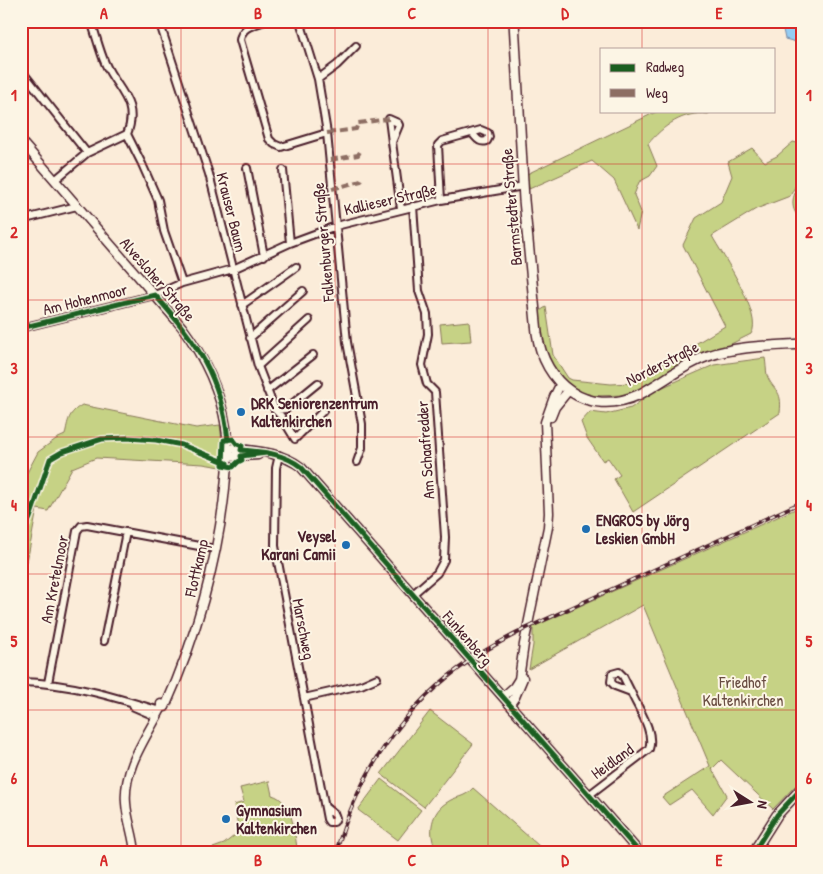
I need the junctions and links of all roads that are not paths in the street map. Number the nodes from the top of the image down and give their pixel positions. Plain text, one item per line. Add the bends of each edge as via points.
1 (91, 21) edge
2 (159, 21) edge
3 (265, 21) edge
4 (300, 21) edge
5 (514, 21) edge
6 (356, 46) dead end
7 (21, 70) edge
8 (318, 79) junction
9 (327, 133) junction
10 (472, 133) dead end
11 (127, 134) junction
12 (21, 142) edge
13 (392, 142) dead end
14 (87, 153) junction
15 (247, 168) dead end
16 (283, 170) dead end
17 (55, 180) junction
18 (524, 186) junction
19 (441, 200) junction
20 (77, 206) junction
21 (413, 206) junction
22 (401, 209) junction
23 (21, 220) edge
24 (336, 226) junction
25 (290, 243) junction
26 (264, 256) junction
27 (296, 268) dead end
28 (233, 269) junction
29 (182, 283) junction
30 (303, 292) dead end
31 (155, 295) junction
32 (242, 305) junction
33 (309, 320) dead end
34 (21, 328) edge
35 (250, 338) junction
36 (802, 344) edge
37 (313, 355) dead end
38 (258, 366) junction
39 (318, 383) dead end
40 (560, 385) junction
41 (267, 391) junction
42 (568, 391) junction
43 (275, 410) junction
44 (323, 411) dead end
45 (545, 433) junction
46 (228, 448) junction
47 (267, 453) junction
48 (279, 455) junction
49 (228, 457) junction
50 (357, 462) dead end
51 (126, 532) junction
52 (215, 549) junction
53 (413, 594) junction
54 (104, 641) dead end
55 (523, 657) junction
56 (376, 678) dead end
57 (21, 682) edge
58 (48, 683) junction
59 (631, 692) dead end
60 (503, 697) junction
61 (304, 698) junction
62 (510, 704) junction
63 (159, 712) junction
64 (802, 788) edge
65 (589, 795) junction
66 (325, 807) dead end
67 (135, 853) edge
68 (640, 853) edge
69 (753, 853) edge

1 - 11 street via 105,63 129,102 131,120
2 - 28 street, Krauser Baum via 209,174
3 - 9 street via 245,29 240,40 268,138 281,147
4 - 8 street, Falkenburger Straße
5 - 18 main road, Barmstedter Straße
6 - 8 street
7 - 14 street
8 - 9 street, Falkenburger Straße
9 - 24 street, Falkenburger Straße
10 - 19 street via 438,144
11 - 14 street
11 - 29 street via 158,200 164,231
12 - 17 street, Alvesloher Straße
13 - 22 street
14 - 17 street
15 - 26 street
16 - 25 street
17 - 20 street, Alvesloher Straße
18 - 19 street, Kallieser Straße
18 - 40 main road, Barmstedter Straße via 539,349
19 - 21 street, Kallieser Straße
20 - 23 street
20 - 31 street, Alvesloher Straße
21 - 22 street, Kallieser Straße
21 - 53 street, Am Schaafredder via 419,291 428,328 422,365 427,384 435,392 445,537 443,565
22 - 24 street, Kallieser Straße
24 - 25 street, Kallieser Straße
24 - 50 street, Falkenburger Straße via 348,352 362,424 362,448
25 - 26 street, Kallieser Straße
26 - 28 street, Kallieser Straße
27 - 32 street
28 - 29 street, Kallieser Straße
28 - 32 street, Krauser Baum
29 - 31 street, Kallieser Straße
30 - 35 street
31 - 34 street, Am Hohenmoor
31 - 46 street, Alvesloher Straße via 192,341 211,372 223,409
32 - 35 street, Krauser Baum
33 - 38 street
35 - 38 street, Krauser Baum
36 - 42 main road, Norderstraße via 738,349 707,356 638,394 611,402 594,401
37 - 41 street
38 - 41 street, Krauser Baum
39 - 43 street via 286,409
40 - 42 main road, Barmstedter Straße
40 - 45 street via 547,412
41 - 43 street, Krauser Baum
42 - 45 street via 555,407
43 - 44 street, Krauser Baum via 295,439
45 - 55 street via 550,512
46 - 47 street, Funkenberg
46 - 49 street, Alvesloher Straße
47 - 48 street, Funkenberg
47 - 49 street, Funkenberg
48 - 53 street, Funkenberg via 290,458 301,467
48 - 61 street, Marschweg via 274,546
49 - 52 street, Flottkamp
51 - 52 street, Am Kretelmoor
51 - 54 street
51 - 58 street, Am Kretelmoor via 87,524 77,531
52 - 63 street, Flottkamp via 194,628 172,691
53 - 60 street, Funkenberg
55 - 60 street via 519,679
55 - 62 street via 521,685
56 - 61 street via 361,685
57 - 58 street
58 - 63 street via 89,690 132,703 134,707
59 - 65 street, Heidland via 650,732 649,749
60 - 62 street, Funkenberg
61 - 66 street, Marschweg
62 - 65 street, Funkenberg
63 - 67 street, Flottkamp via 126,781 126,804
64 - 69 main road via 778,814
65 - 68 street, Funkenberg

